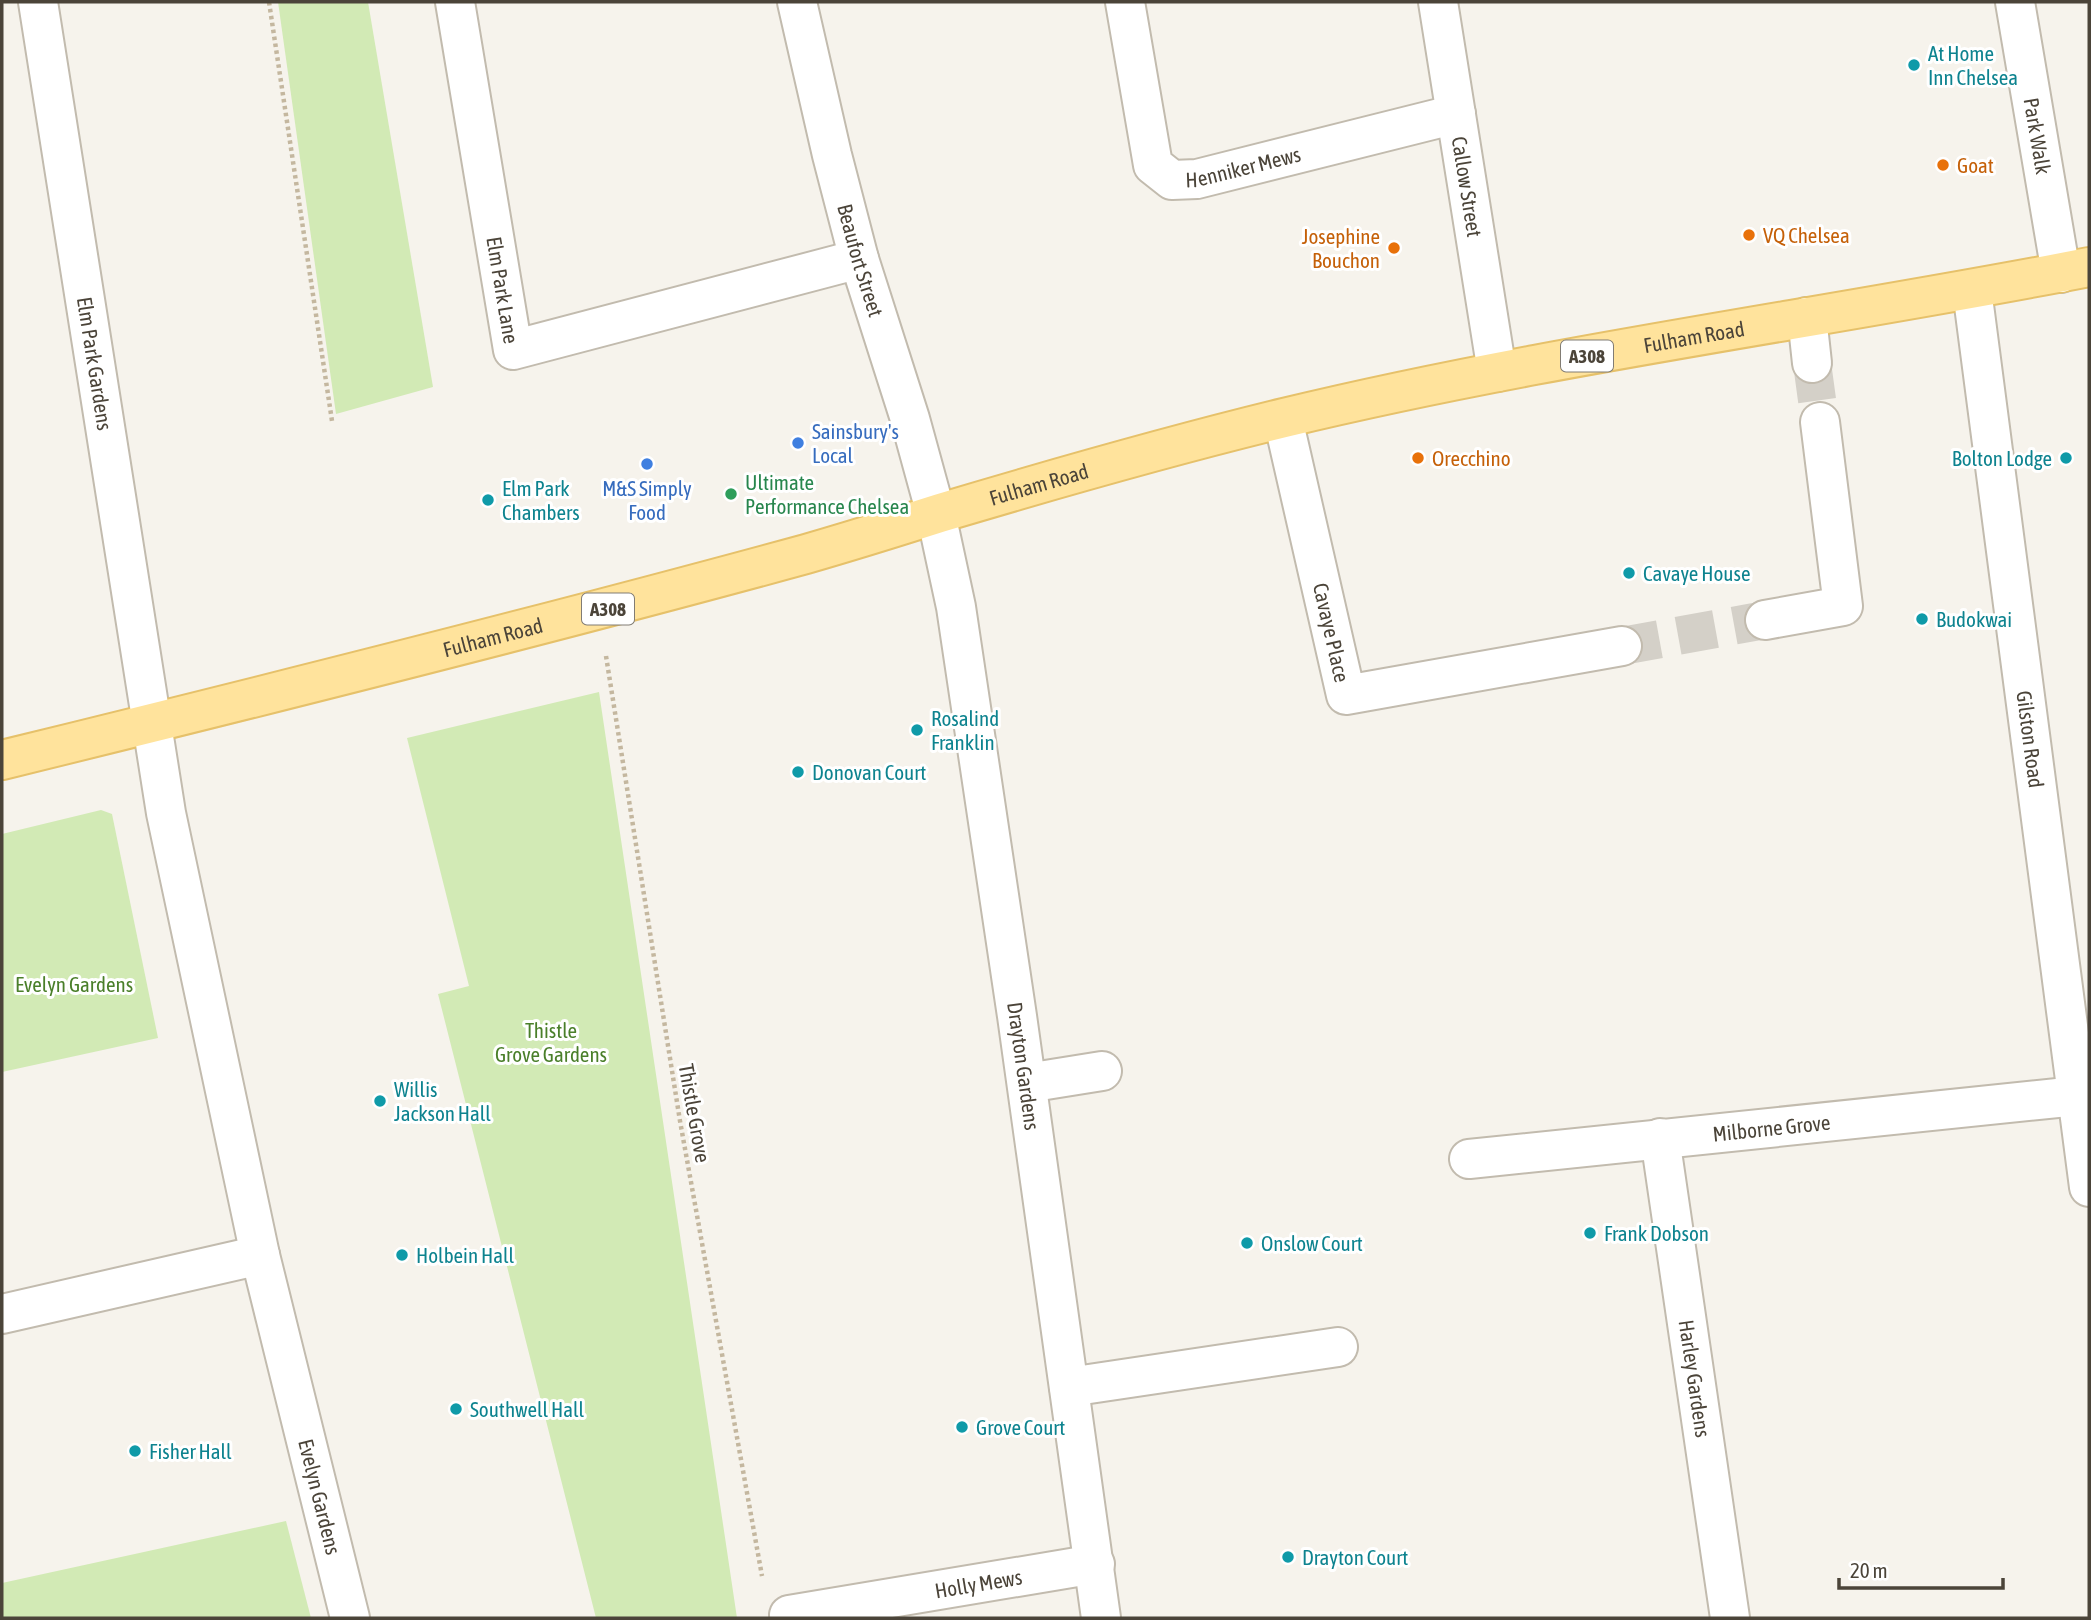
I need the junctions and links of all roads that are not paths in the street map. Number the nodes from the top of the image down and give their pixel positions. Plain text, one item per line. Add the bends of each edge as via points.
1 (38, 2) edge
2 (455, 2) edge
3 (797, 2) edge
4 (1125, 2) edge
5 (1438, 2) edge
6 (2023, 3) edge
7 (1456, 114) junction
8 (859, 259) junction
9 (2075, 270) edge
10 (1972, 290) junction
11 (1807, 317) junction
12 (1812, 363) tunnel mouth
13 (1497, 372) junction
14 (1283, 419) junction
15 (1820, 422) tunnel mouth
16 (936, 514) junction
17 (1765, 620) tunnel mouth
18 (1622, 646) tunnel mouth
19 (153, 723) junction
20 (2, 760) edge
21 (1102, 1071) dead end
22 (1027, 1083) junction
23 (2077, 1096) junction
24 (1660, 1138) junction
25 (1469, 1159) dead end
26 (2089, 1187) edge
27 (260, 1255) junction
28 (2, 1314) edge
29 (1338, 1347) dead end
30 (1069, 1387) junction
31 (1095, 1564) junction
32 (863, 1611) edge
33 (789, 1615) dead end
34 (350, 1618) edge
35 (1101, 1618) edge
36 (1730, 1618) edge

1 - 19 street, Elm Park Gardens
2 - 8 street, Elm Park Lane via 513,350
3 - 8 street, Beaufort Street
4 - 7 street, Henniker Mews via 1153,166 1172,180 1197,179
5 - 7 street, Callow Street
6 - 9 street, Park Walk
7 - 13 street, Callow Street
8 - 16 street, Beaufort Street
9 - 10 main road, Fulham Road / A308
10 - 11 main road, Fulham Road / A308
10 - 23 street, Gilston Road
11 - 12 street
11 - 13 main road, Fulham Road / A308
13 - 14 main road, Fulham Road / A308
14 - 16 main road, Fulham Road / A308
14 - 18 street, Cavaye Place via 1346,695
15 - 17 street via 1843,606
16 - 19 main road, Fulham Road / A308 via 599,611
16 - 22 street, Drayton Gardens via 956,607
19 - 20 main road, Fulham Road / A308
19 - 27 street, Evelyn Gardens via 166,813
21 - 22 street
22 - 30 street, Drayton Gardens
23 - 24 street, Milborne Grove
23 - 26 street, Gilston Road
24 - 25 street, Milborne Grove
24 - 36 street, Harley Gardens
27 - 28 street
27 - 34 street, Evelyn Gardens
29 - 30 street
30 - 31 street, Drayton Gardens
31 - 32 street, Holly Mews
31 - 35 street, Drayton Gardens
32 - 33 street, Holly Mews

